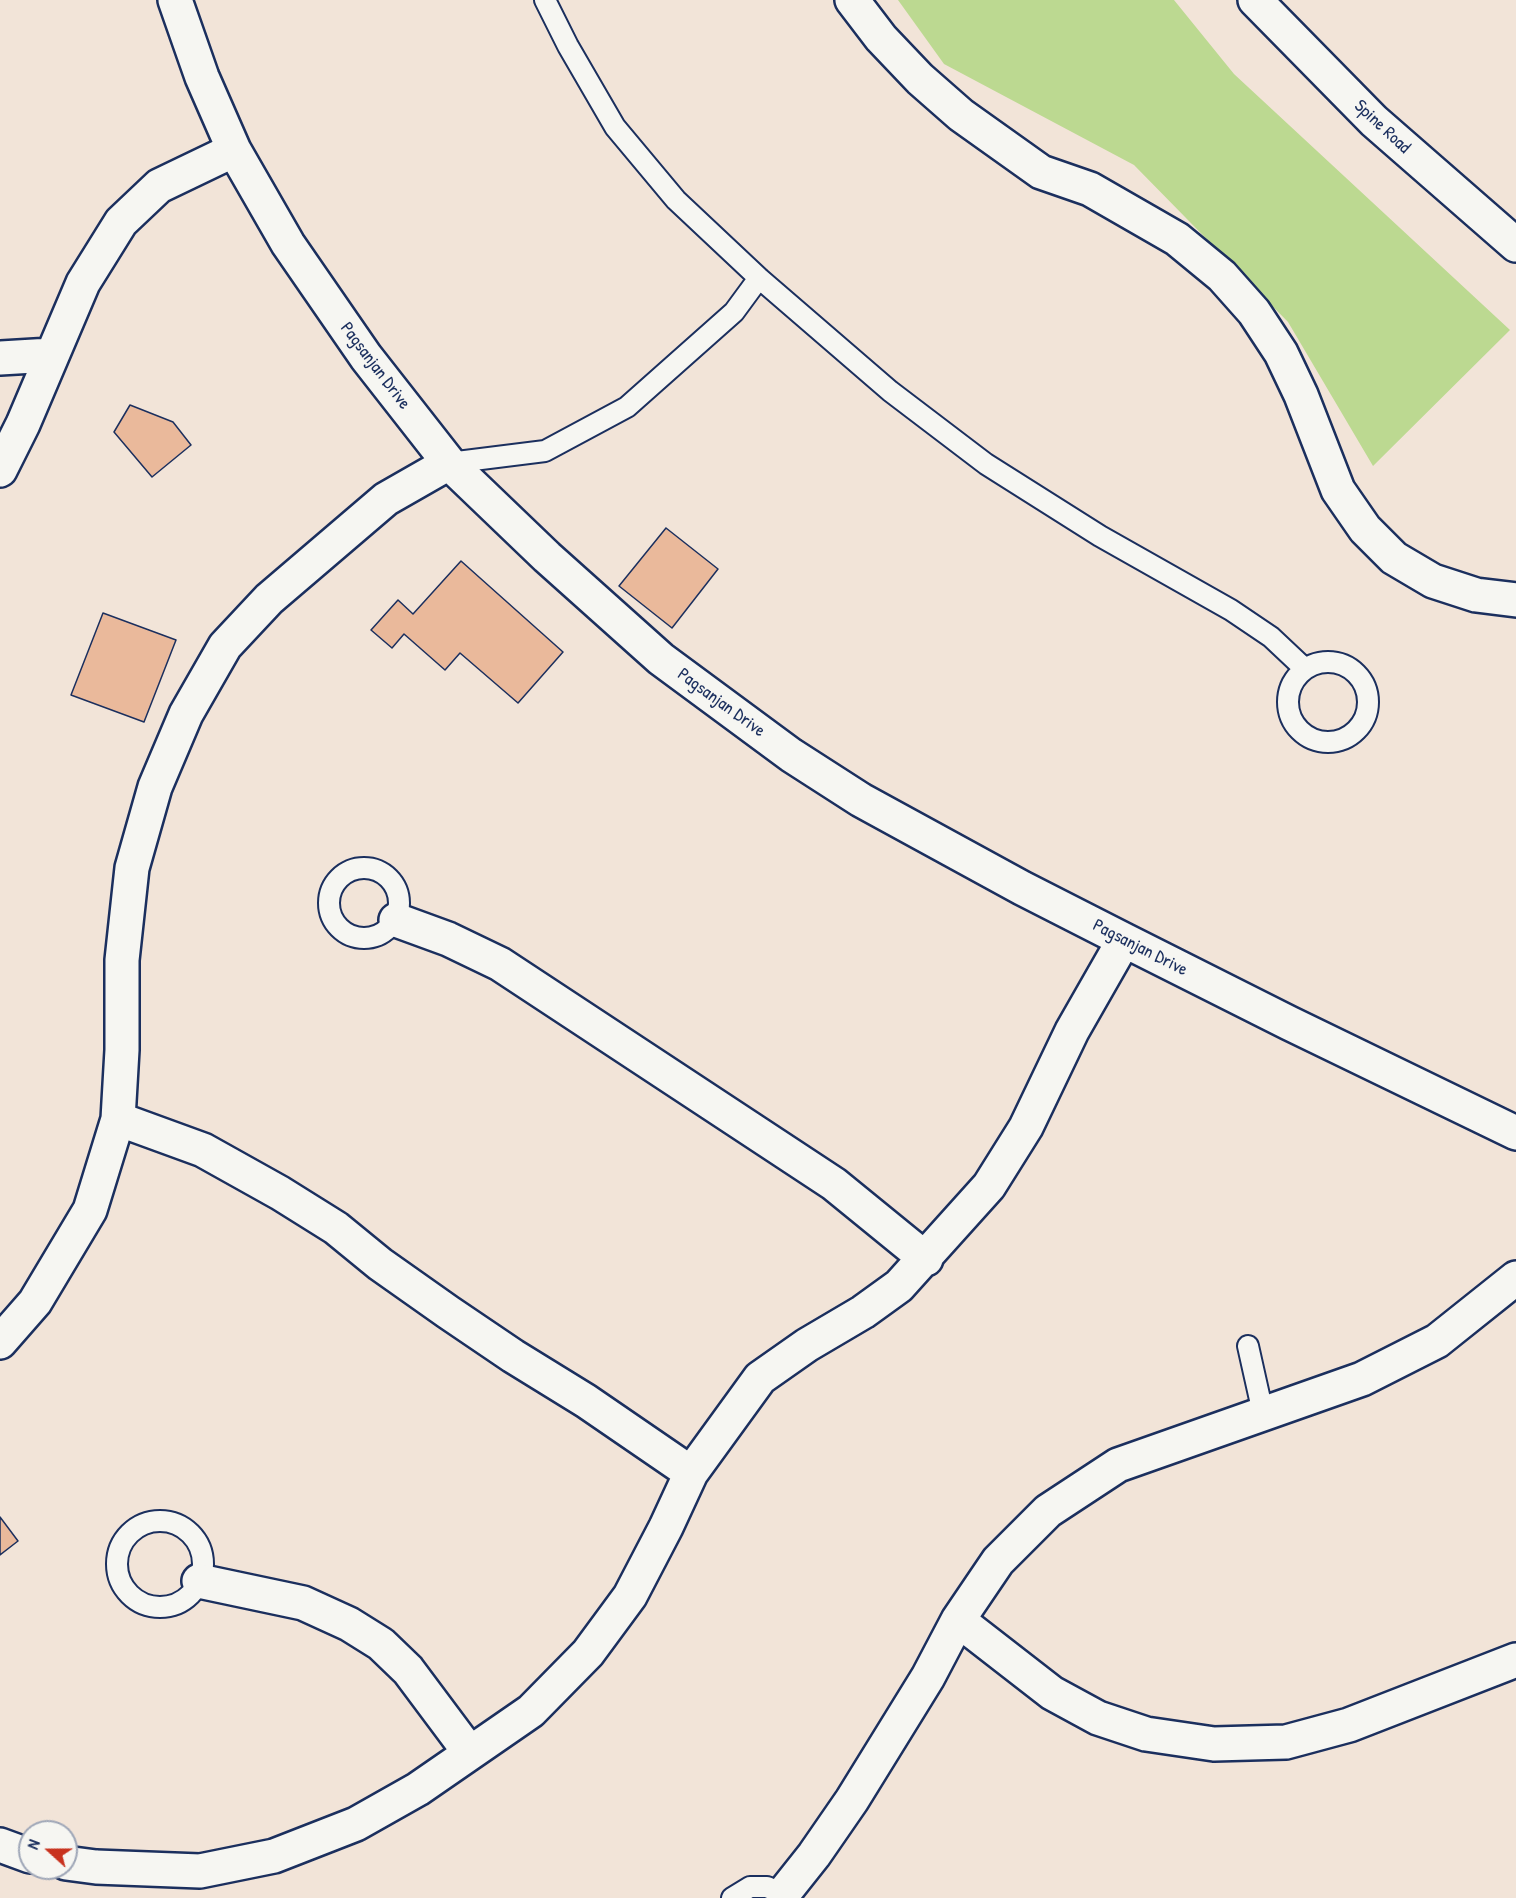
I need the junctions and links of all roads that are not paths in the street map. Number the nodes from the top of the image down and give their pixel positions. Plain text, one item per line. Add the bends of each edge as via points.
1 (175, 0) edge
2 (545, 0) edge
3 (852, 0) edge
4 (1255, 0) edge
5 (234, 150) junction
6 (1516, 245) edge
7 (759, 278) junction
8 (51, 355) junction
9 (0, 358) edge
10 (449, 463) junction
11 (0, 470) edge
12 (1516, 600) edge
13 (1305, 669) junction
14 (396, 920) dead end
15 (1124, 940) junction
16 (118, 1119) junction
17 (1516, 1133) edge
18 (926, 1258) junction
19 (1516, 1278) edge
20 (0, 1342) edge
21 (1248, 1346) dead end
22 (1263, 1413) junction
23 (691, 1473) junction
24 (199, 1581) junction
25 (958, 1620) junction
26 (1516, 1660) edge
27 (470, 1753) junction
28 (0, 1845) edge
29 (18, 1852) edge
30 (78, 1865) edge
31 (784, 1896) edge
32 (732, 1898) edge

1 - 5 street, Pagsanjan Drive via 202,77
2 - 7 lane via 615,127 676,200
3 - 12 street via 888,46 961,115 1041,172 1090,189 1177,239 1222,276 1254,312 1281,353 1338,490 1365,529 1394,558 1432,581 1476,595
4 - 6 street, Spine Road via 1374,121
5 - 8 street via 159,186 121,222 83,283
5 - 10 street, Pagsanjan Drive via 320,291
7 - 10 lane via 734,312 627,407 545,451
7 - 13 lane via 890,391 986,464 1100,536 1231,610 1271,637
8 - 9 street
8 - 11 street
10 - 15 street, Pagsanjan Drive via 661,659 792,755 861,800
10 - 16 street via 386,499 269,599 225,646 186,714 155,787 132,868 123,960
13 - 13 lane via 1294,680 1288,695 1295,725 1306,736 1321,742 1337,742 1351,735 1362,724 1368,709 1368,693 1361,679 1350,668 1335,662 1320,662
14 - 18 street via 500,964 834,1184
15 - 17 street, Pagsanjan Drive
15 - 18 street via 1072,1031 1020,1137 988,1186
16 - 20 street via 90,1210 34,1302
16 - 23 street via 203,1150 336,1228 448,1312
18 - 23 street via 899,1286 760,1378
19 - 22 street via 1437,1341 1362,1379
21 - 22 lane
22 - 25 street via 1118,1465 1048,1511 998,1561
23 - 27 street via 630,1596 588,1653 531,1711
24 - 24 lane via 203,1567 195,1539 171,1522 141,1525 129,1533 121,1546 118,1576 135,1600 149,1606 178,1603
24 - 27 street via 303,1603 381,1644 408,1670
25 - 26 street via 1052,1693 1098,1718 1146,1734 1214,1744 1286,1742 1349,1725
25 - 31 street via 928,1677 852,1800
27 - 30 street via 357,1824 274,1856 200,1871
28 - 29 street
31 - 32 lane via 767,1887 750,1887

